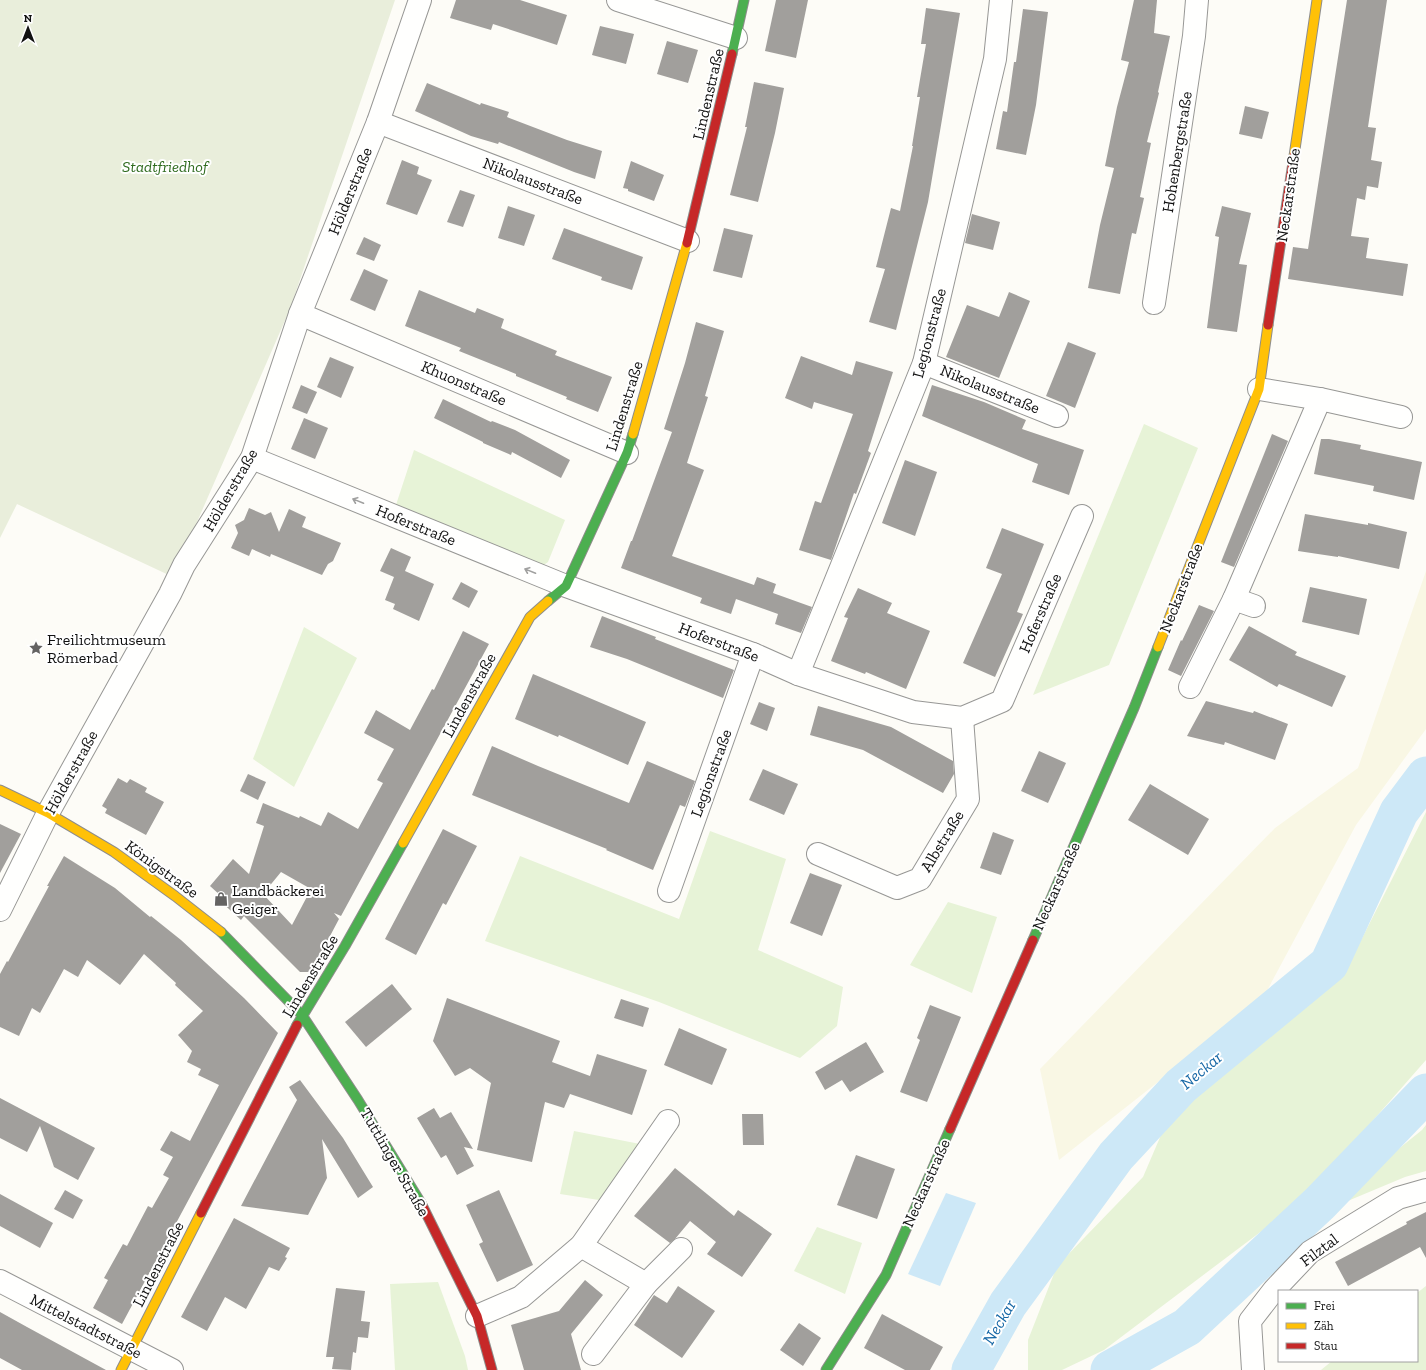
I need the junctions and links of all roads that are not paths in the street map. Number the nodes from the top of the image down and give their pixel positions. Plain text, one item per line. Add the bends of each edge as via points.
1 (420, 0) edge
2 (618, 0) edge
3 (744, 0) edge
4 (1001, 0) edge
5 (1197, 0) edge
6 (1317, 0) edge
7 (736, 38) junction
8 (378, 122) junction
9 (688, 241) junction
10 (1154, 303) dead end
11 (300, 314) junction
12 (924, 363) junction
13 (1259, 389) junction
14 (1320, 399) junction
15 (1057, 416) dead end
16 (1401, 417) dead end
17 (627, 453) junction
18 (252, 458) junction
19 (1082, 516) dead end
20 (566, 586) junction
21 (1234, 599) junction
22 (1254, 606) dead end
23 (753, 654) junction
24 (798, 674) junction
25 (1190, 687) dead end
26 (962, 718) junction
27 (0, 790) edge
28 (48, 813) junction
29 (818, 854) dead end
30 (669, 891) dead end
31 (0, 910) edge
32 (302, 1015) junction
33 (668, 1121) dead end
34 (1426, 1190) edge
35 (581, 1246) junction
36 (681, 1249) dead end
37 (0, 1281) edge
38 (646, 1284) junction
39 (477, 1316) junction
40 (132, 1349) junction
41 (593, 1354) dead end
42 (120, 1370) edge
43 (172, 1370) edge
44 (492, 1370) edge
45 (826, 1370) edge
46 (1253, 1370) edge

1 - 8 street, Hölderstraße
2 - 7 street
3 - 7 street, Lindenstraße
4 - 12 street, Legionstraße via 995,59
5 - 10 street, Hohenbergstraße via 1194,36
6 - 13 street, Neckarstraße
7 - 9 street, Lindenstraße
8 - 9 street, Nikolausstraße
8 - 11 street, Hölderstraße
9 - 17 street, Lindenstraße
11 - 17 street, Khuonstraße
11 - 18 street, Hölderstraße
12 - 15 street, Nikolausstraße
12 - 24 street, Legionstraße
13 - 14 street
13 - 45 street, Neckarstraße via 1134,708 886,1275
14 - 16 street
14 - 21 street
17 - 20 street, Lindenstraße
20 -> 18 street, Hoferstraße
18 - 28 street, Hölderstraße via 184,565
19 - 26 street, Hoferstraße via 1002,701
20 - 23 street, Hoferstraße
20 - 32 street, Lindenstraße via 530,617 349,940
21 - 22 street
21 - 25 street
23 - 24 street, Hoferstraße
23 - 30 street, Legionstraße
24 - 26 street, Hoferstraße via 913,712
26 - 29 street, Albstraße via 968,799 920,879 897,888
27 - 28 street, Königstraße
28 - 31 street, Hölderstraße
28 - 32 street, Königstraße via 114,852 225,935
32 - 39 street, Tuttlinger Straße via 419,1200
32 - 40 street, Lindenstraße
33 - 35 street
34 - 46 street, Filztal via 1398,1198 1310,1252 1279,1284 1250,1321
35 - 38 street
35 - 39 street via 521,1297
36 - 38 street
37 - 40 street, Mittelstadtstraße
38 - 41 street
39 - 44 street, Tuttlinger Straße
40 - 42 street, Lindenstraße
40 - 43 street, Mittelstadtstraße

